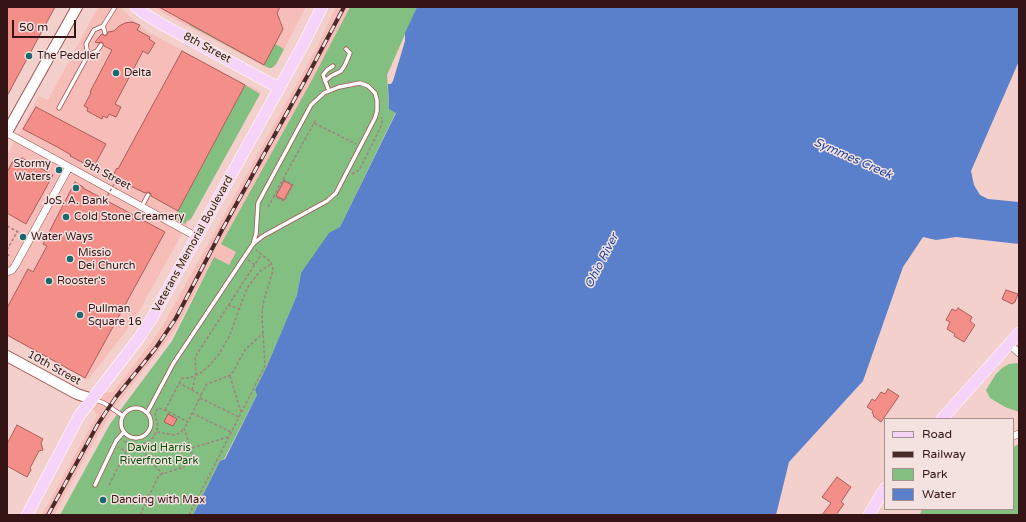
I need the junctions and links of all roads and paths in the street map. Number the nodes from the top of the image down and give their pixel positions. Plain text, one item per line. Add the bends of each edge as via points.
1 (77, 7) edge
2 (115, 7) edge
3 (136, 7) edge
4 (322, 7) edge
5 (103, 26) junction
6 (105, 33) dead end
7 (101, 44) dead end
8 (346, 49) dead end
9 (88, 55) junction
10 (333, 66) dead end
11 (325, 81) junction
12 (279, 88) junction
13 (329, 91) junction
14 (59, 108) dead end
15 (377, 111) junction
16 (316, 119) dead end
17 (314, 123) junction
18 (7, 133) edge
19 (348, 140) dead end
20 (69, 167) junction
21 (350, 176) dead end
22 (116, 179) dead end
23 (283, 179) junction
24 (148, 195) dead end
25 (274, 196) junction
26 (105, 200) dead end
27 (142, 207) junction
28 (268, 207) dead end
29 (7, 226) edge
30 (17, 232) junction
31 (22, 234) dead end
32 (197, 237) junction
33 (253, 244) junction
34 (258, 246) dead end
35 (7, 250) edge
36 (7, 254) edge
37 (261, 255) junction
38 (10, 256) dead end
39 (271, 264) junction
40 (7, 272) edge
41 (228, 305) junction
42 (240, 309) junction
43 (263, 333) junction
44 (1019, 333) edge
45 (1009, 344) junction
46 (1019, 353) edge
47 (7, 356) edge
48 (196, 376) junction
49 (230, 376) junction
50 (179, 383) junction
51 (192, 390) junction
52 (201, 395) junction
53 (200, 398) junction
54 (92, 399) junction
55 (165, 410) junction
56 (242, 412) junction
57 (147, 413) junction
58 (192, 413) junction
59 (123, 416) junction
60 (239, 417) junction
61 (943, 418) edge
62 (188, 422) junction
63 (184, 428) junction
64 (124, 432) junction
65 (157, 432) junction
66 (231, 432) junction
67 (228, 437) junction
68 (130, 444) junction
69 (143, 444) junction
70 (192, 448) junction
71 (126, 452) junction
72 (163, 474) junction
73 (94, 485) dead end
74 (109, 485) dead end
75 (884, 490) edge
76 (27, 515) edge
77 (140, 515) edge
78 (189, 515) edge
79 (869, 515) edge

1 - 18 street
2 - 5 lane
3 - 12 main road, 8th Street via 165,26
4 - 12 main road, Veterans Memorial Boulevard
5 - 6 lane
5 - 9 lane via 94,30 86,44
7 - 9 lane via 97,51
8 - 11 lane via 350,53 345,65
9 - 14 lane
10 - 11 lane via 324,72
11 - 13 lane
12 - 32 main road, Veterans Memorial Boulevard
13 - 15 lane via 352,84 368,86 375,93
13 - 33 lane via 311,105 258,203
15 - 21 path via 381,112 382,124 361,167
15 - 33 lane via 336,193 327,201
16 - 17 path
17 - 19 path
17 - 23 path
18 - 20 street, 9th Street
20 - 27 street, 9th Street
20 - 40 street via 15,266
22 - 26 path, bridge
23 - 25 path
23 - 25 path via 293,185 284,201
24 - 27 lane
25 - 28 path
27 - 32 street, 9th Street
29 - 30 path
30 - 31 path
30 - 35 path
32 - 54 main road, Veterans Memorial Boulevard via 146,329
33 - 57 lane via 173,364
34 - 37 path via 255,249
36 - 38 path
37 - 39 path
37 - 41 path
39 - 42 path via 260,271 249,284
39 - 43 path via 273,274 263,304
41 - 42 path
41 - 48 path via 195,357
42 - 48 path via 219,354
43 - 49 path via 245,350
43 - 56 path via 265,366
44 - 45 main road
45 - 46 street
45 - 61 main road
47 - 54 street, 10th Street via 77,394
48 - 50 path via 182,378
48 - 51 path
49 - 52 path via 207,384
49 - 56 path
50 - 51 path
50 - 55 path
51 - 52 path
52 - 53 path
53 - 58 path
53 - 60 path
54 - 59 lane
54 - 76 main road, Veterans Memorial Boulevard via 79,416
55 - 62 path
55 - 65 path via 158,408 156,411
56 - 60 path
57 - 59 lane via 137,408 131,409
57 - 64 lane via 151,422 148,433 133,438
58 - 62 path
58 - 66 path
59 - 64 lane
60 - 66 path
62 - 63 path
63 - 65 path via 180,433 174,434
63 - 70 path
64 - 73 lane via 116,441
65 - 69 path
66 - 67 path
67 - 70 path
67 - 78 path
68 - 69 path
68 - 71 path
68 - 71 path via 125,441 121,444 120,447
69 - 72 path via 147,458
70 - 72 path via 184,467
71 - 74 path
72 - 77 path via 159,475
75 - 79 main road

